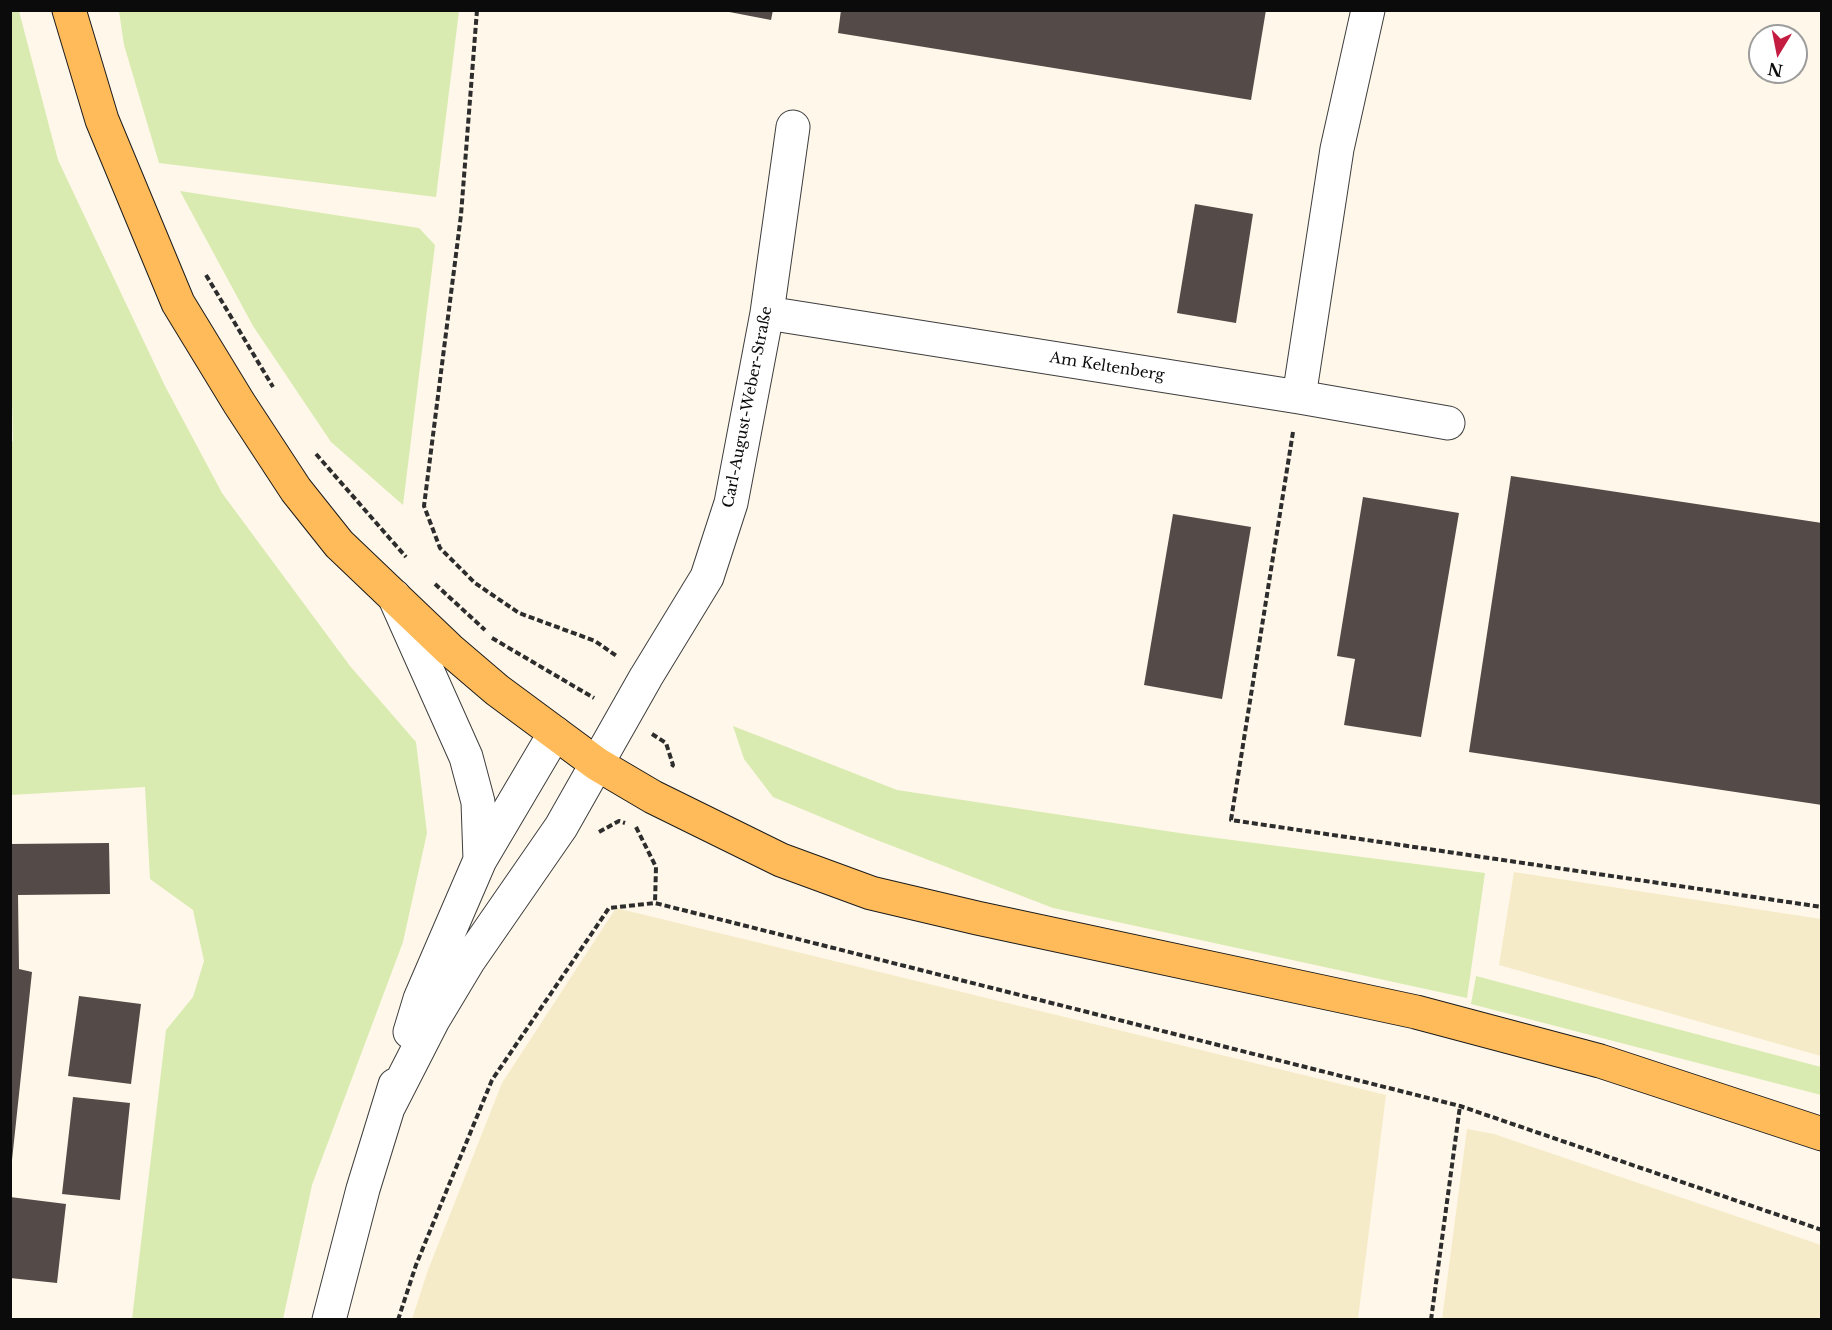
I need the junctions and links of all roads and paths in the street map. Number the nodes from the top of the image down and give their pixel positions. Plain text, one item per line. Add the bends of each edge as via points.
1 (69, 10) edge
2 (477, 10) edge
3 (1368, 10) edge
4 (793, 127) dead end
5 (202, 267) dead end
6 (767, 313) junction
7 (275, 390) dead end
8 (1299, 397) junction
9 (1448, 423) dead end
10 (313, 450) dead end
11 (415, 565) dead end
12 (432, 581) dead end
13 (394, 595) junction
14 (645, 677) junction
15 (624, 715) junction
16 (555, 733) junction
17 (597, 764) junction
18 (653, 797) junction
19 (593, 835) dead end
20 (480, 860) junction
21 (654, 903) junction
22 (1821, 907) edge
23 (389, 1106) junction
24 (1460, 1106) junction
25 (1821, 1134) edge
26 (1821, 1230) edge
27 (329, 1320) edge
28 (399, 1320) edge
29 (1431, 1320) edge

1 - 13 main road via 102,120 178,303 296,490 339,544
2 - 14 path via 461,215 424,506 440,548 475,583 519,613 595,641
3 - 8 street via 1337,149
4 - 6 street, Carl-August-Weber-Straße
5 - 7 path
6 - 8 street, Am Keltenberg
6 - 14 street, Carl-August-Weber-Straße via 731,503 706,577
8 - 9 street, Am Keltenberg
8 - 22 path via 1232,820
10 - 11 path
12 - 15 path via 494,638
13 - 16 main road via 449,649
13 - 20 street via 466,757 478,802
14 - 15 street, Carl-August-Weber-Straße
15 - 17 street, Carl-August-Weber-Straße
15 - 18 path via 666,743 673,765
16 - 17 main road
16 - 20 street
17 - 18 main road
17 - 23 street, Carl-August-Weber-Straße via 561,827 463,970
18 - 25 main road via 781,860 871,893 1416,1012 1600,1061
19 - 21 path via 619,821 635,826 656,867
20 - 23 street via 420,999
21 - 24 path
21 - 28 path via 609,908 492,1080 416,1265
23 - 27 street
24 - 26 path
24 - 29 path

